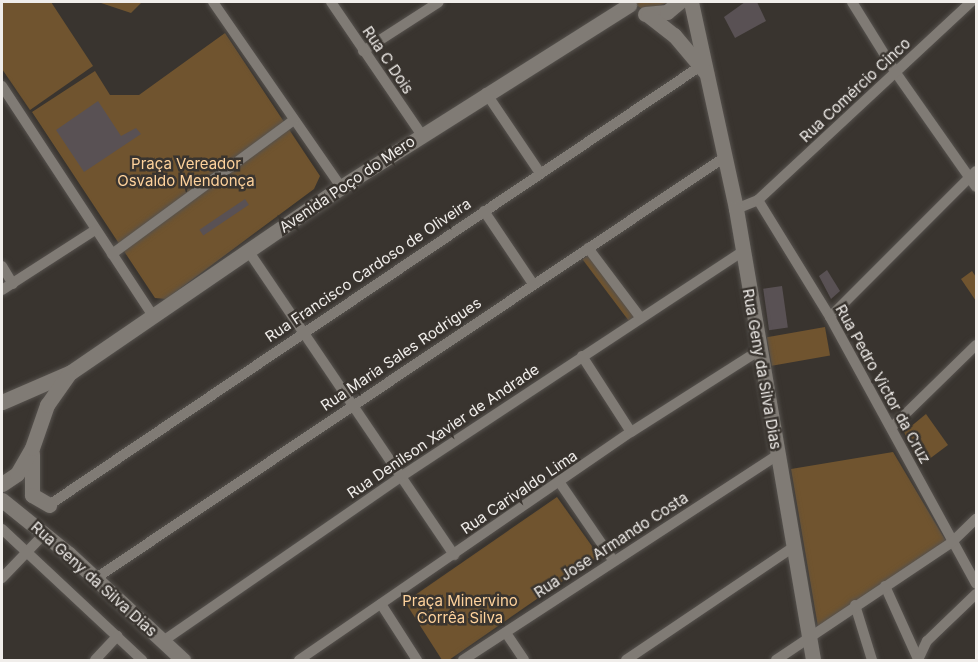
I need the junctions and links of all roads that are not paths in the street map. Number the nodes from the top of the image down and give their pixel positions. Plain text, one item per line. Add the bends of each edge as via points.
1 (213, 2) edge
2 (331, 2) edge
3 (439, 2) edge
4 (679, 2) edge
5 (691, 2) edge
6 (852, 2) edge
7 (971, 2) edge
8 (628, 3) edge
9 (648, 15) junction
10 (363, 51) junction
11 (705, 69) junction
12 (896, 73) junction
13 (2, 86) edge
14 (486, 93) junction
15 (294, 120) junction
16 (422, 134) junction
17 (725, 158) junction
18 (540, 173) junction
19 (974, 178) edge
20 (340, 187) junction
21 (758, 200) junction
22 (736, 209) junction
23 (484, 211) junction
24 (95, 230) junction
25 (588, 248) junction
26 (743, 251) junction
27 (249, 252) junction
28 (112, 254) junction
29 (2, 266) edge
30 (13, 284) junction
31 (533, 284) junction
32 (2, 290) edge
33 (154, 317) junction
34 (640, 317) junction
35 (830, 317) junction
36 (304, 331) junction
37 (976, 345) edge
38 (758, 351) junction
39 (582, 356) junction
40 (71, 372) junction
41 (2, 402) edge
42 (353, 405) junction
43 (891, 427) junction
44 (631, 432) junction
45 (32, 448) junction
46 (777, 455) junction
47 (402, 476) junction
48 (560, 483) junction
49 (2, 484) edge
50 (2, 501) edge
51 (49, 505) joint
52 (976, 519) edge
53 (2, 529) edge
54 (45, 533) junction
55 (951, 543) junction
56 (792, 548) junction
57 (25, 552) junction
58 (454, 555) junction
59 (613, 560) junction
60 (2, 578) edge
61 (96, 578) junction
62 (976, 584) edge
63 (885, 586) junction
64 (976, 594) edge
65 (381, 604) junction
66 (855, 605) junction
67 (506, 633) junction
68 (117, 636) junction
69 (809, 638) junction
70 (163, 641) junction
71 (95, 660) edge
72 (142, 660) edge
73 (183, 660) edge
74 (299, 660) edge
75 (417, 660) edge
76 (463, 660) edge
77 (524, 660) edge
78 (627, 660) edge
79 (776, 660) edge
80 (813, 660) edge
81 (872, 660) edge
82 (918, 660) edge

1 - 15 street
2 - 10 street, Rua C Dois
3 - 10 street
4 - 9 main road via 667,12
5 - 11 main road, Rua Geny da Silva Dias
6 - 12 street
7 - 12 street, Rua Comércio Cinco
8 - 9 main road, Rua Geny da Silva Dias
8 - 14 main road, Avenida Poço do Mero
9 - 11 main road, Rua Geny da Silva Dias via 674,35
10 - 16 street, Rua C Dois
11 - 17 main road, Rua Geny da Silva Dias
11 - 18 street, Rua Francisco Cardoso de Oliveira
12 - 19 street
12 - 21 street, Rua Comércio Cinco
13 - 24 street
14 - 16 main road, Avenida Poço do Mero
14 - 18 street
15 - 20 street
15 - 28 street
16 - 20 main road, Avenida Poço do Mero
17 - 22 main road, Rua Geny da Silva Dias
17 - 25 street, Rua Maria Sales Rodrigues
18 - 23 street, Rua Francisco Cardoso de Oliveira
19 - 35 street
20 - 27 main road, Avenida Poço do Mero
21 - 22 street
21 - 35 street, Rua Pedro Victor da Cruz
22 - 26 main road, Rua Geny da Silva Dias
23 - 31 street
23 - 36 street, Rua Francisco Cardoso de Oliveira
24 - 28 street
24 - 30 street
25 - 31 street, Rua Maria Sales Rodrigues
25 - 34 street
26 - 34 street, Rua Denilson Xavier de Andrade
26 - 38 main road, Rua Geny da Silva Dias
27 - 33 main road, Avenida Poço do Mero
27 - 36 street
28 - 33 street
29 - 30 street
30 - 32 street
31 - 42 street, Rua Maria Sales Rodrigues
33 - 40 main road, Avenida Poço do Mero
34 - 39 street, Rua Denilson Xavier de Andrade
35 - 43 street, Rua Pedro Victor da Cruz
36 - 42 street
36 - 51 street, Rua Francisco Cardoso de Oliveira
37 - 43 street
38 - 44 street, Rua Carivaldo Lima
38 - 46 main road, Rua Geny da Silva Dias
39 - 44 street
39 - 47 street, Rua Denilson Xavier de Andrade
40 - 41 main road, Avenida Poço do Mero
40 - 45 main road, Avenida Poço do Mero via 47,405
42 - 47 street
42 - 61 street, Rua Maria Sales Rodrigues
43 - 55 street, Rua Pedro Victor da Cruz
44 - 48 street, Rua Carivaldo Lima
45 - 49 main road, Avenida Poço do Mero via 17,474
45 - 51 main road, Rua Geny da Silva Dias via 32,495
46 - 56 main road, Rua Geny da Silva Dias
46 - 59 street, Rua Jose Armando Costa
47 - 58 street
47 - 70 street, Rua Denilson Xavier de Andrade
48 - 58 street, Rua Carivaldo Lima
48 - 59 street
50 - 54 main road, Rua Geny da Silva Dias
52 - 55 street
53 - 57 street
54 - 57 street
54 - 61 main road, Rua Geny da Silva Dias
55 - 62 street, Rua Pedro Victor da Cruz
55 - 63 street
56 - 69 main road, Rua Geny da Silva Dias
56 - 78 street
57 - 60 street
57 - 68 street
58 - 65 street, Rua Carivaldo Lima
59 - 67 street, Rua Jose Armando Costa
61 - 70 main road, Rua Geny da Silva Dias
63 - 66 street
63 - 82 street
64 - 82 street via 932,635
65 - 74 street, Rua Carivaldo Lima
65 - 75 street
66 - 69 street
66 - 81 street
67 - 76 street, Rua Jose Armando Costa
67 - 77 street
68 - 71 street
68 - 72 street
69 - 79 street
69 - 80 main road, Rua Geny da Silva Dias
70 - 73 main road, Rua Geny da Silva Dias

